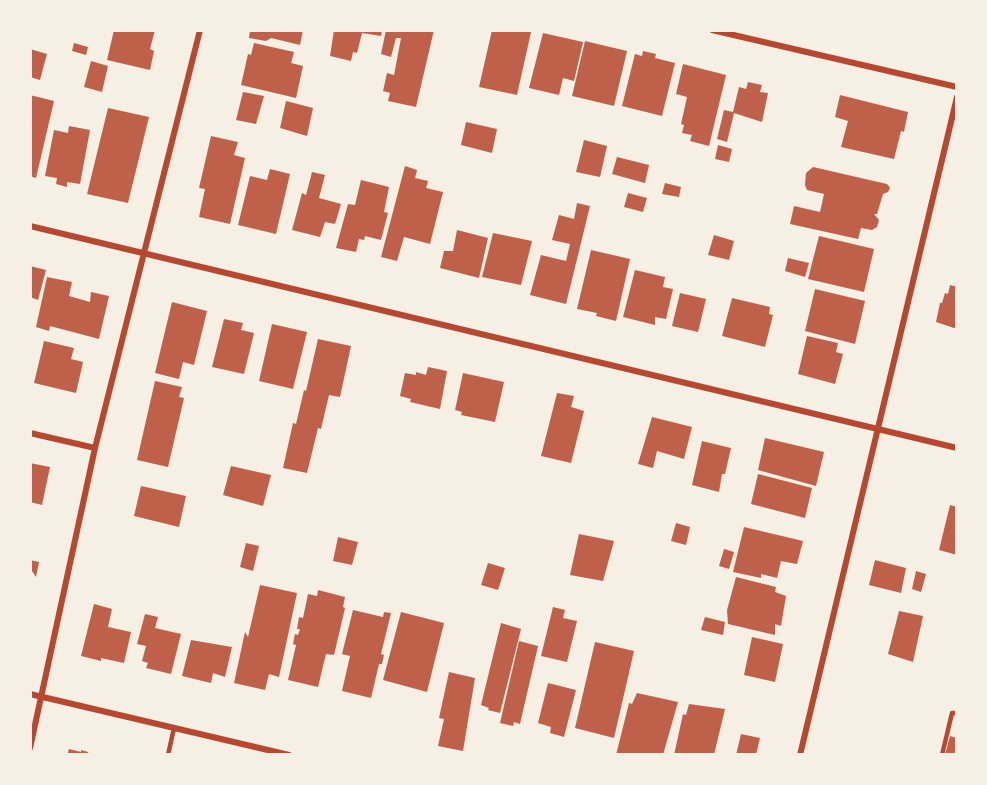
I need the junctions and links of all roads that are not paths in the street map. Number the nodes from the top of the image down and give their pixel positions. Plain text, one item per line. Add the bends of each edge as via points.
1 (200, 30) edge
2 (712, 30) edge
3 (957, 87) edge
4 (957, 97) edge
5 (30, 226) edge
6 (144, 253) junction
7 (878, 429) junction
8 (30, 433) edge
9 (95, 448) junction
10 (957, 448) edge
11 (30, 694) edge
12 (41, 697) junction
13 (957, 713) edge
14 (174, 728) junction
15 (30, 748) edge
16 (168, 755) edge
17 (289, 755) edge
18 (800, 755) edge
19 (942, 755) edge

1 - 6 street
2 - 3 street
4 - 7 street
5 - 6 street
6 - 7 street
6 - 9 street
7 - 10 street
7 - 18 street
8 - 9 street
9 - 12 street
11 - 12 street
12 - 14 street
12 - 15 street
13 - 19 lane via 952,713
14 - 16 lane
14 - 17 street

